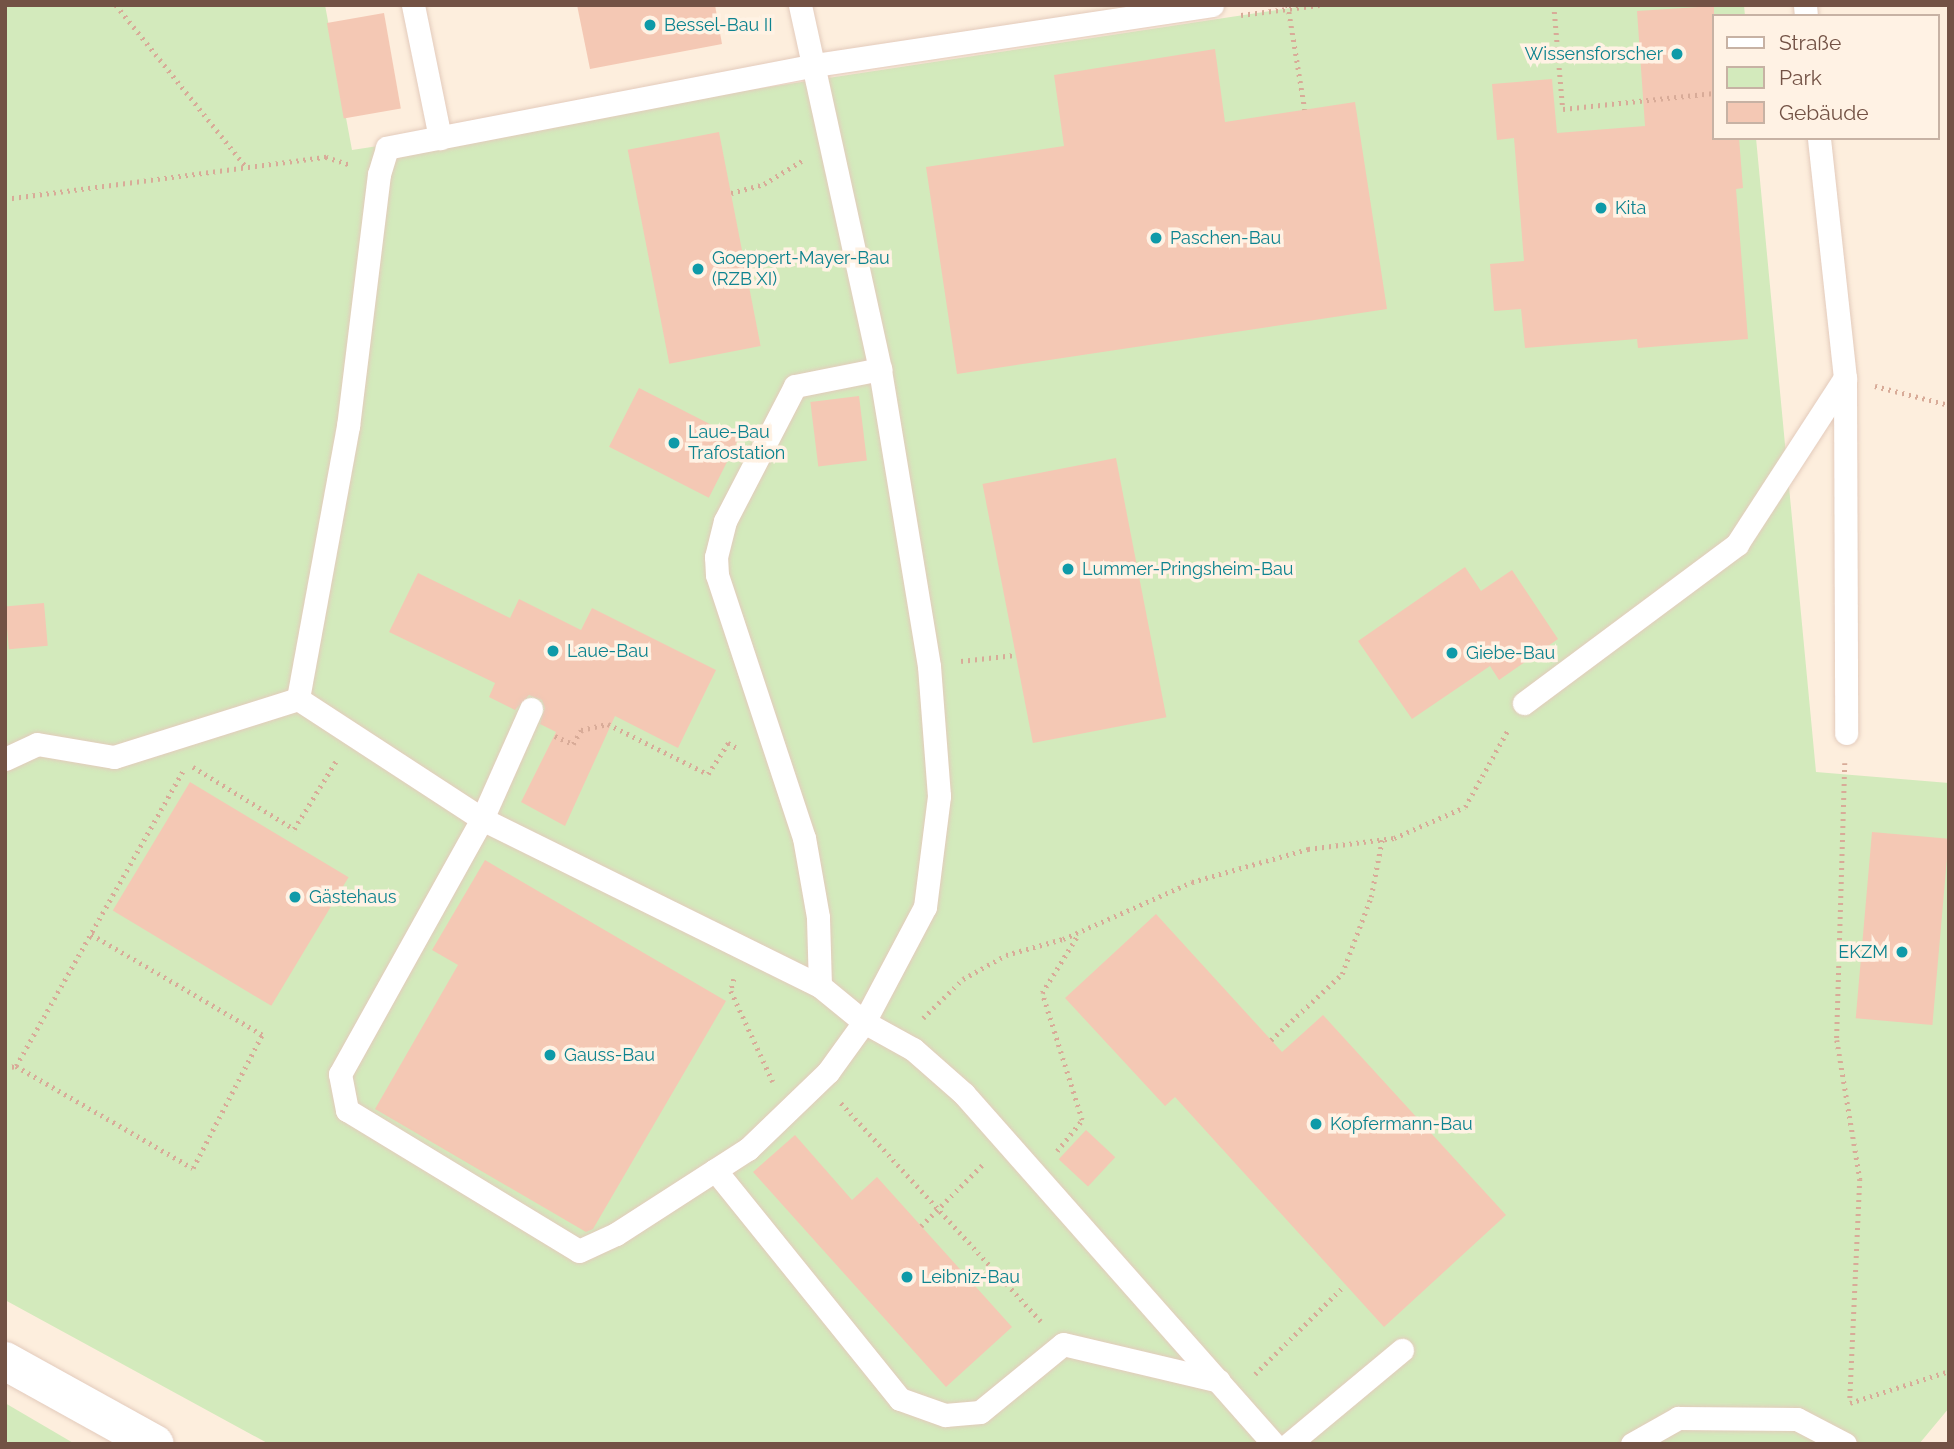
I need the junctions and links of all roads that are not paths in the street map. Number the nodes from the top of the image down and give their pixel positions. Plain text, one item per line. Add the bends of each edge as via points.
1 (413, 5) edge
2 (800, 5) edge
3 (1212, 5) edge
4 (811, 66) junction
5 (440, 138) junction
6 (1819, 140) edge
7 (880, 369) junction
8 (1845, 378) junction
9 (298, 699) junction
10 (1524, 703) road end
11 (528, 716) road end
12 (1846, 733) road end
13 (5, 759) edge
14 (482, 819) junction
15 (820, 986) junction
16 (864, 1022) junction
17 (715, 1170) junction
18 (1402, 1350) dead end
19 (5, 1361) edge
20 (1226, 1389) junction
21 (1840, 1440) edge
22 (155, 1444) edge
23 (1274, 1444) edge
24 (1289, 1444) edge
25 (1632, 1444) edge

1 - 5 lane
2 - 4 lane
3 - 4 lane
4 - 5 lane
4 - 7 lane
5 - 9 lane via 387,148 379,174 348,426
6 - 8 lane
7 - 15 lane via 795,386 725,521 717,575 807,851 818,917
7 - 16 lane via 929,666 939,796 925,907
8 - 10 lane via 1737,544
8 - 12 lane
9 - 13 lane via 114,757 37,744
9 - 14 lane
11 - 14 lane
14 - 15 lane
14 - 17 lane via 340,1074 347,1110 579,1251 616,1234
15 - 16 lane
16 - 17 lane via 819,1080 787,1112 748,1149
16 - 20 lane via 913,1049 964,1094
17 - 20 lane via 900,1399 944,1415 980,1412 1063,1344
18 - 24 lane
19 - 22 main road
20 - 23 lane
21 - 25 lane via 1797,1419 1678,1418

